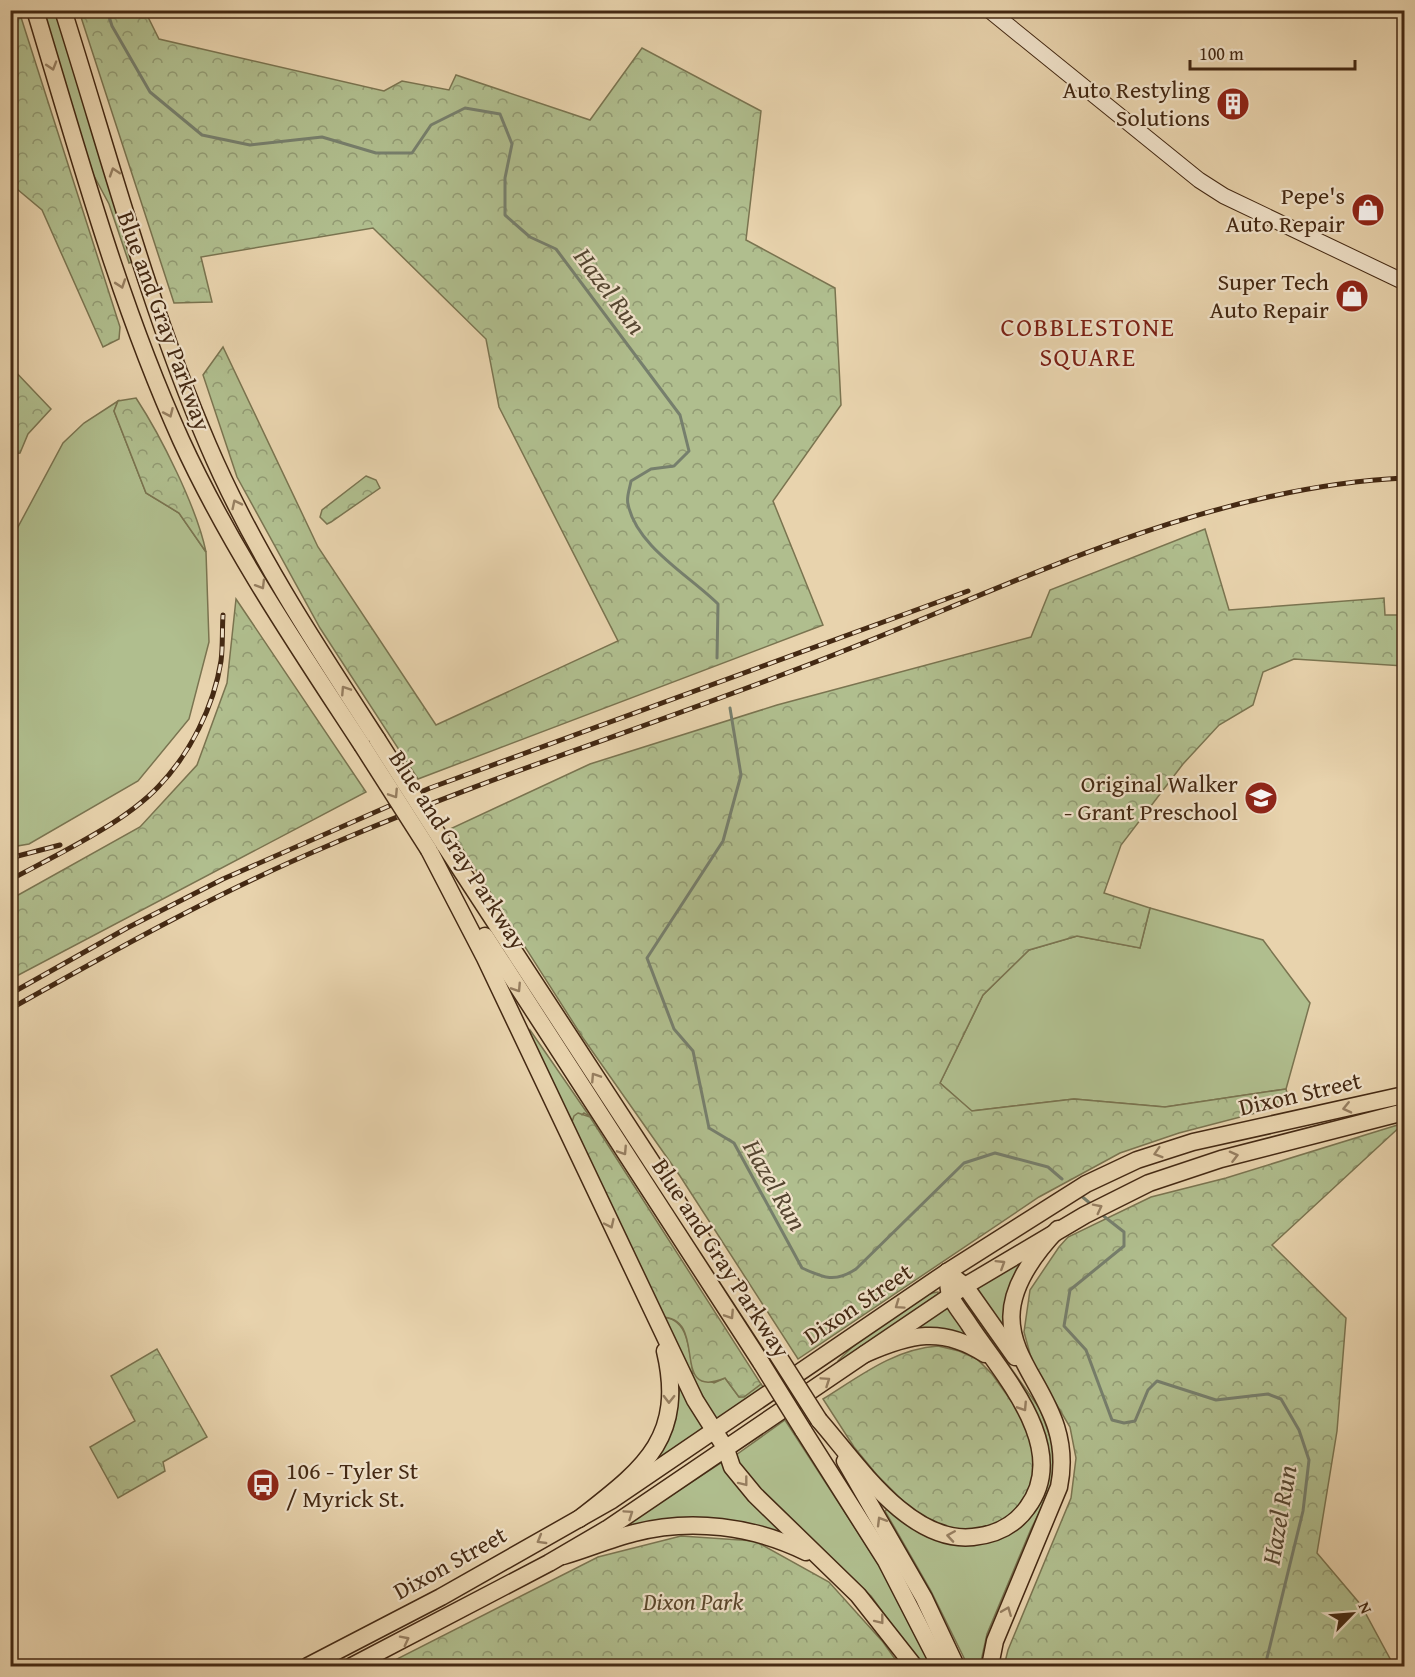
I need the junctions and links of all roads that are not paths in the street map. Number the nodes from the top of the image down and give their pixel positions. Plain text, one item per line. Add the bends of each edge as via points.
1 (35, 10) edge
2 (63, 10) edge
3 (988, 10) edge
4 (1404, 282) edge
5 (369, 742) junction
6 (437, 847) junction
7 (1404, 1095) edge
8 (1404, 1112) edge
9 (1058, 1229) junction
10 (947, 1272) junction
11 (965, 1286) junction
12 (950, 1296) junction
13 (657, 1321) junction
14 (865, 1354) junction
15 (991, 1358) junction
16 (1032, 1379) junction
17 (819, 1420) junction
18 (715, 1431) junction
19 (726, 1449) junction
20 (579, 1519) junction
21 (563, 1556) junction
22 (822, 1560) junction
23 (308, 1666) edge
24 (352, 1666) edge
25 (914, 1666) edge
26 (940, 1666) edge
27 (956, 1666) edge
28 (990, 1666) edge

1 -> 5 main road, Blue and Gray Parkway via 111,254 167,408 227,528 301,652
5 -> 2 main road, Blue and Gray Parkway via 279,588 208,446 158,313
3 - 4 main road via 1199,180 1224,196
5 - 6 main road, Blue and Gray Parkway, bridge
6 -> 13 main road via 485,958
17 -> 6 main road, Blue and Gray Parkway, bridge
6 -> 26 main road, Blue and Gray Parkway, bridge via 886,1561
7 -> 10 main road, Dixon Street via 1193,1142 1137,1160 1037,1213
9 -> 8 main road, Dixon Street via 1138,1188 1221,1159
11 -> 9 main road, Dixon Street
9 - 16 main road via 1036,1252 1014,1296 1011,1314 1015,1344
10 - 11 main road
10 - 12 main road
10 -> 18 main road, Dixon Street
11 - 12 main road, Dixon Street
11 - 16 main road
12 - 14 main road, Dixon Street
12 - 15 main road
13 - 18 main road via 695,1400
13 -> 20 main road via 669,1379 670,1406 663,1433 641,1468
14 - 15 main road via 929,1335 959,1340
19 -> 14 main road, Dixon Street
15 -> 17 main road via 1031,1420 1042,1463 1031,1503 1013,1524 999,1531 956,1538 919,1523 888,1499
28 -> 16 main road via 995,1641 1062,1474 1056,1420
27 -> 17 main road, Blue and Gray Parkway via 900,1554
18 - 19 main road
18 - 20 main road, Dixon Street
21 -> 19 main road, Dixon Street
19 -> 22 main road via 732,1467 755,1496
20 -> 23 main road, Dixon Street
21 - 22 main road via 632,1533 693,1525 759,1534
24 -> 21 main road, Dixon Street
22 -> 25 main road via 874,1612

